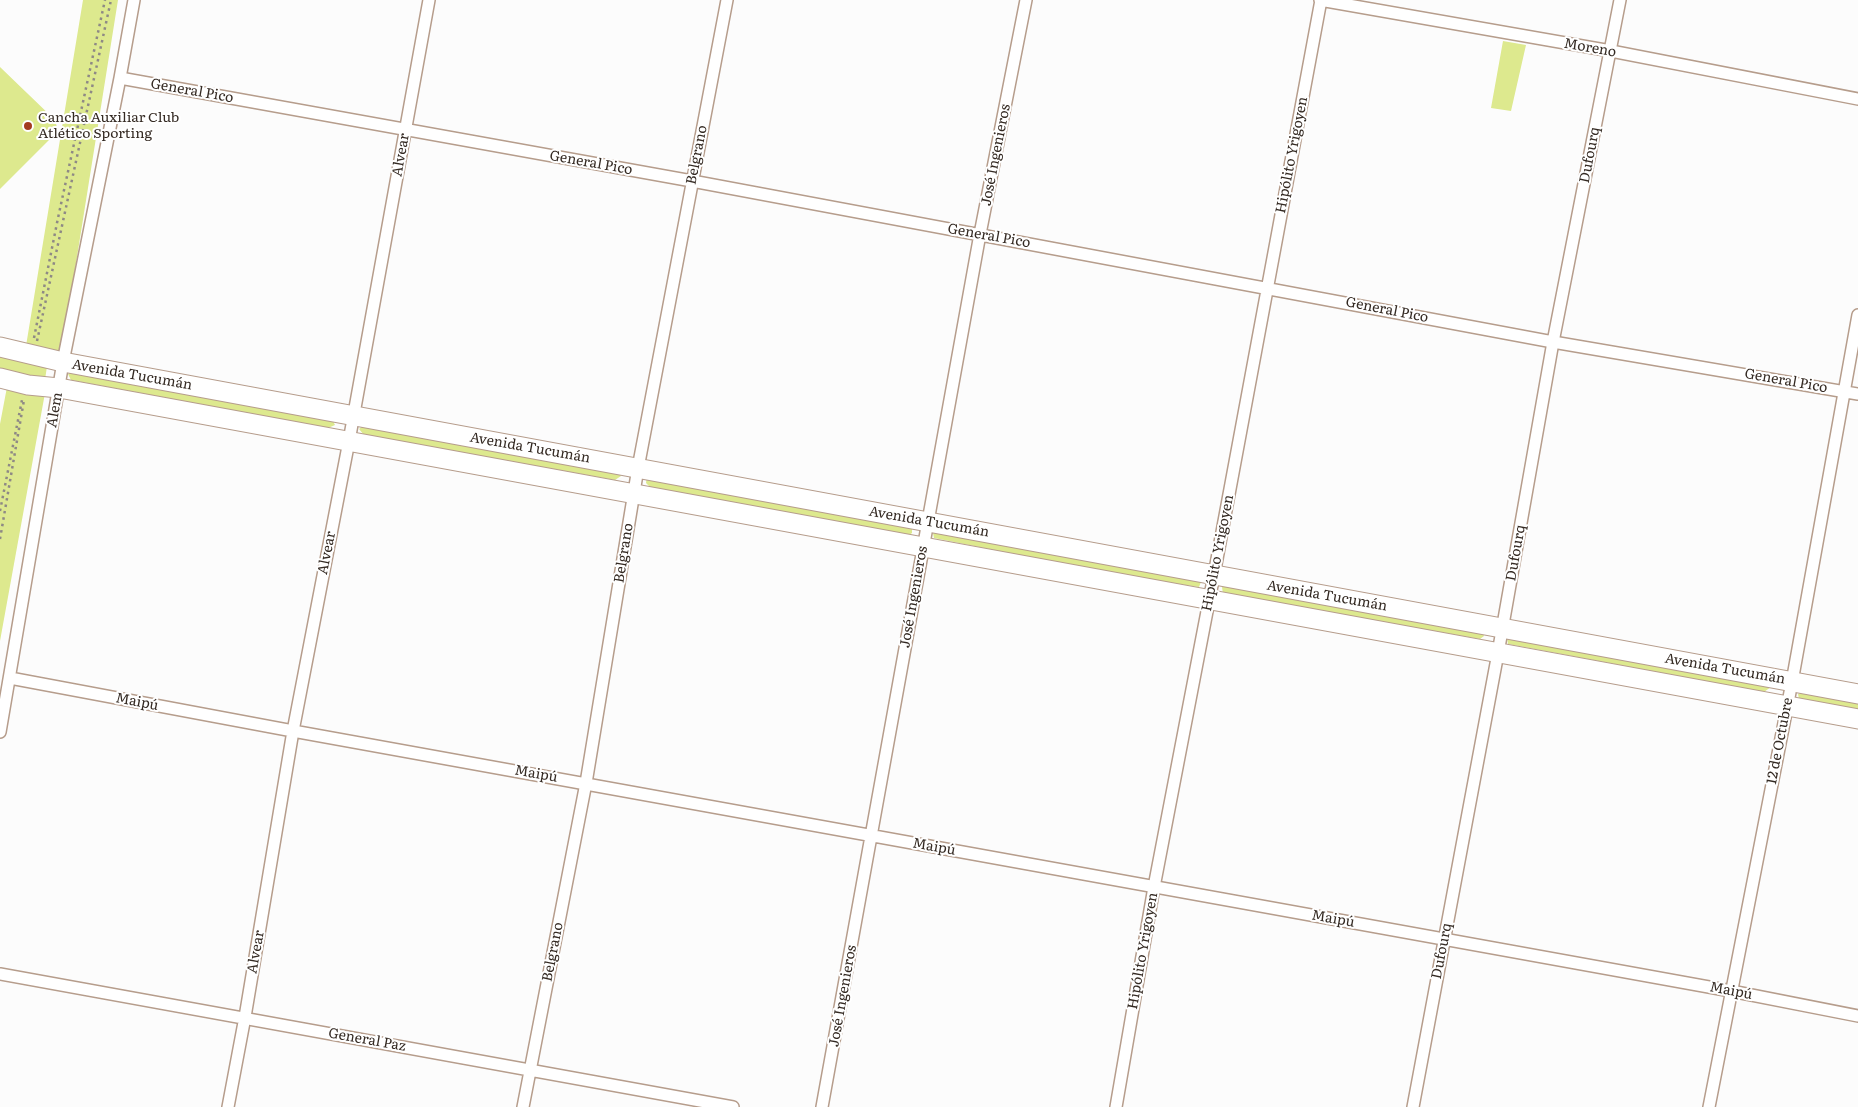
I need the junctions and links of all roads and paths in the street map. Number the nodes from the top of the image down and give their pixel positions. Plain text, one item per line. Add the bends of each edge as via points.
1 (105, 0) edge
2 (111, 0) edge
3 (134, 0) edge
4 (428, 0) edge
5 (727, 0) edge
6 (1026, 0) edge
7 (1321, 0) edge
8 (1620, 0) edge
9 (1611, 51) junction
10 (120, 78) junction
11 (1858, 99) edge
12 (405, 129) junction
13 (692, 181) junction
14 (980, 234) junction
15 (1267, 287) junction
16 (1858, 315) edge
17 (1553, 342) junction
18 (0, 347) edge
19 (32, 354) junction
20 (63, 362) junction
21 (0, 378) edge
22 (26, 384) junction
23 (59, 388) junction
24 (1844, 391) junction
25 (1858, 394) edge
26 (353, 416) junction
27 (349, 441) junction
28 (638, 468) junction
29 (634, 494) junction
30 (0, 511) edge
31 (928, 522) junction
32 (0, 539) edge
33 (923, 547) junction
34 (1214, 575) junction
35 (1209, 600) junction
36 (1502, 628) junction
37 (1498, 653) junction
38 (10, 678) junction
39 (1792, 682) junction
40 (1858, 694) edge
41 (1787, 706) junction
42 (1858, 719) edge
43 (293, 731) junction
44 (0, 732) edge
45 (586, 783) junction
46 (872, 836) junction
47 (1154, 886) junction
48 (1444, 940) junction
49 (0, 974) edge
50 (1731, 991) junction
51 (1858, 1016) edge
52 (245, 1017) junction
53 (530, 1070) junction
54 (228, 1107) edge
55 (523, 1107) edge
56 (734, 1107) edge
57 (822, 1107) edge
58 (1116, 1107) edge
59 (1413, 1107) edge
60 (1709, 1107) edge

1 - 19 path
2 - 19 path
3 - 10 street, Alem
4 - 12 street, Alvear
5 - 13 street, Belgrano
6 - 14 street, José Ingenieros
7 - 9 street, Moreno
7 - 15 street, Hipólito Yrigoyen
8 - 9 street, Dufourq
9 - 11 street, Moreno
9 - 17 street, Dufourq
10 - 12 street, General Pico
10 - 20 street, Alem
12 - 13 street, General Pico
12 - 26 street, Alvear
13 - 14 street, General Pico
13 - 28 street, Belgrano
14 - 15 street, General Pico
14 - 31 street, José Ingenieros
15 - 17 street, General Pico
15 - 34 street, Hipólito Yrigoyen
16 - 24 street, 12 de Octubre
17 - 24 street, General Pico
17 - 36 street, Dufourq
18 - 19 main road, Avenida Tucumán
19 - 20 main road, Avenida Tucumán
20 - 23 street, Alem
20 - 26 main road, Avenida Tucumán
21 - 22 main road, Avenida Tucumán
22 - 23 main road, Avenida Tucumán
22 - 30 path
22 - 32 path
23 - 27 main road, Avenida Tucumán
23 - 38 street, Alem
24 - 25 street, General Pico
24 - 39 street, 12 de Octubre
26 - 27 street, Alvear
26 - 28 main road, Avenida Tucumán
27 - 29 main road, Avenida Tucumán
27 - 43 street, Alvear
28 - 29 street, Belgrano
28 - 31 main road, Avenida Tucumán
29 - 33 main road, Avenida Tucumán
29 - 45 street, Belgrano
31 - 33 street, José Ingenieros
31 - 34 main road, Avenida Tucumán
33 - 35 main road, Avenida Tucumán
33 - 46 street, José Ingenieros
34 - 35 street, Hipólito Yrigoyen
34 - 36 main road, Avenida Tucumán
35 - 37 main road, Avenida Tucumán
35 - 47 street, Hipólito Yrigoyen
36 - 37 street, Dufourq
36 - 39 main road, Avenida Tucumán
37 - 41 main road, Avenida Tucumán
37 - 48 street, Dufourq
38 - 43 street, Maipú
38 - 44 street, Alem
39 - 40 main road, Avenida Tucumán
39 - 41 street, 12 de Octubre
41 - 42 main road, Avenida Tucumán
41 - 50 street, 12 de Octubre
43 - 45 street, Maipú
43 - 52 street, Alvear
45 - 46 street, Maipú
45 - 53 street, Belgrano
46 - 47 street, Maipú
46 - 57 street, José Ingenieros
47 - 48 street, Maipú
47 - 58 street, Hipólito Yrigoyen
48 - 50 street, Maipú
48 - 59 street, Dufourq
49 - 52 street, General Paz
50 - 51 street, Maipú
50 - 60 street, 12 de Octubre
52 - 53 street, General Paz
52 - 54 street, Alvear
53 - 55 street, Belgrano
53 - 56 street, General Paz

